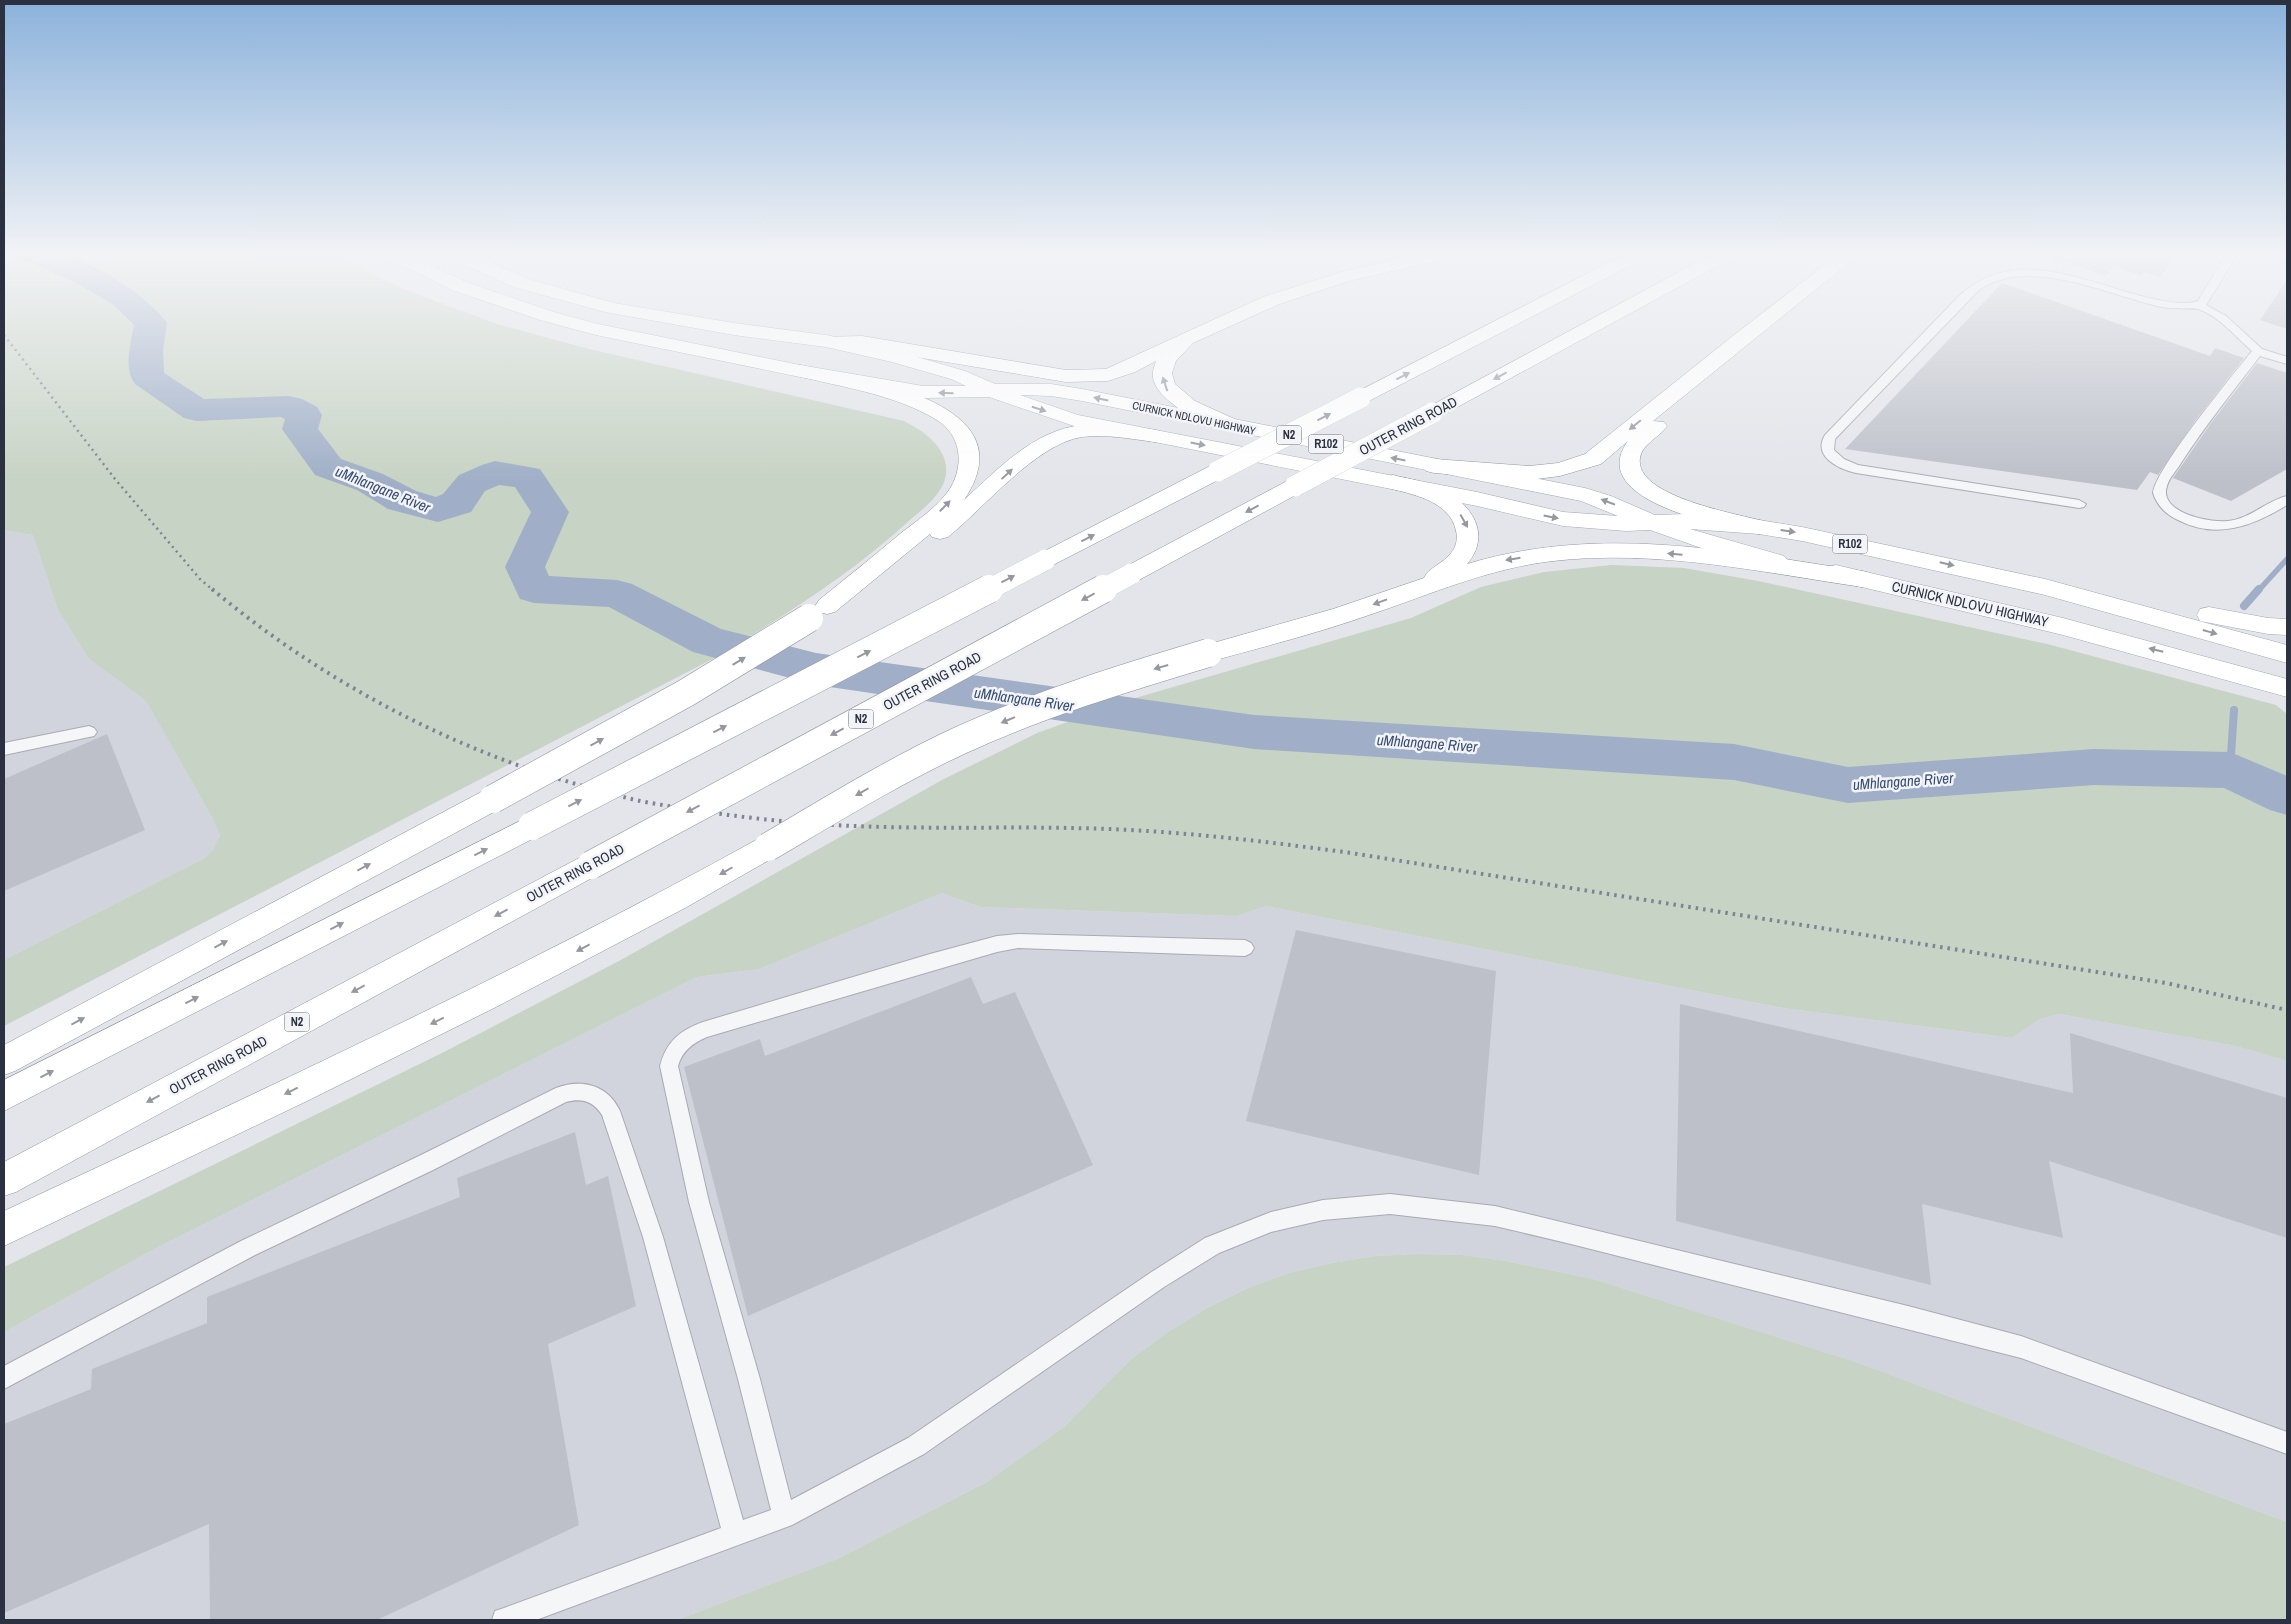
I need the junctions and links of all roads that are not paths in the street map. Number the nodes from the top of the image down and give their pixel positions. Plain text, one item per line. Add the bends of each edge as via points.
1 (595, 329) edge
2 (733, 329) edge
3 (1208, 329) edge
4 (1494, 329) edge
5 (1587, 329) edge
6 (1754, 329) edge
7 (1935, 329) edge
8 (2234, 329) edge
9 (1194, 335) junction
10 (1741, 339) junction
11 (826, 341) junction
12 (2258, 351) junction
13 (2287, 361) edge
14 (800, 371) junction
15 (994, 391) junction
16 (1234, 426) junction
17 (1156, 436) junction
18 (1434, 466) junction
19 (1393, 482) junction
20 (2287, 500) edge
21 (2079, 504) dead end
22 (1652, 523) junction
23 (1759, 527) junction
24 (1862, 579) junction
25 (1426, 585) junction
26 (2045, 588) junction
27 (818, 612) junction
28 (2287, 627) edge
29 (2287, 654) edge
30 (2277, 684) edge
31 (2287, 697) edge
32 (89, 732) dead end
33 (4, 749) edge
34 (1245, 948) dead end
35 (4, 1061) edge
36 (4, 1096) edge
37 (4, 1180) edge
38 (4, 1230) edge
39 (4, 1378) edge
40 (2287, 1443) edge
41 (784, 1517) junction
42 (735, 1535) junction
43 (504, 1620) edge

1 - 14 main road, CURNICK NDLOVU HIGHWAY / R102
2 - 11 main road, CURNICK NDLOVU HIGHWAY / R102
3 - 9 main road
36 -> 4 main road, N2, bridge
5 -> 37 main road, OUTER RING ROAD / N2, bridge
6 - 10 main road
7 - 21 lane via 1836,431 1827,443 1831,456 1856,469
8 - 12 lane
9 - 11 main road via 1128,368 1108,375 1087,376 1032,372 862,342
16 -> 9 main road via 1192,410 1168,392 1164,383 1162,374 1168,358
10 -> 18 main road via 1593,459 1560,469 1529,473
10 - 23 main road via 1686,401 1641,439 1629,458 1629,467 1638,484 1656,495 1681,506
11 - 15 main road, CURNICK NDLOVU HIGHWAY / R102 via 958,374
12 - 13 lane
12 - 20 lane via 2180,455 2160,487 2161,499 2184,519 2221,527 2237,525
15 -> 14 main road, CURNICK NDLOVU HIGHWAY / R102 via 923,392
27 -> 14 main road via 928,523 950,500 961,488 970,467 971,450 963,433 945,416 878,390
16 -> 15 main road, CURNICK NDLOVU HIGHWAY / R102 via 1082,394 1051,390
15 -> 17 main road, CURNICK NDLOVU HIGHWAY / R102 via 1074,420
18 -> 16 main road, CURNICK NDLOVU HIGHWAY / R102
17 -> 19 main road, CURNICK NDLOVU HIGHWAY / R102
27 -> 17 main road via 924,544 1043,444 1080,431 1107,430
22 -> 18 main road, CURNICK NDLOVU HIGHWAY / R102 via 1584,494
19 -> 22 main road, CURNICK NDLOVU HIGHWAY / R102 via 1563,519
19 -> 25 main road via 1437,495 1461,514 1468,526 1469,540 1463,554 1454,565
22 - 23 main road, CURNICK NDLOVU HIGHWAY / R102 via 1685,521
22 - 24 main road, CURNICK NDLOVU HIGHWAY / R102 via 1734,552
23 -> 26 main road, CURNICK NDLOVU HIGHWAY / R102
24 -> 25 main road via 1690,555 1591,550 1504,561
30 -> 24 main road, CURNICK NDLOVU HIGHWAY / R102 via 2160,651
25 -> 38 main road, bridge via 1316,623 1102,684 960,741 889,777 686,894 520,981
26 - 28 main road via 2137,598 2232,620
26 -> 29 main road, CURNICK NDLOVU HIGHWAY / R102
35 -> 27 main road, bridge via 686,693
30 - 31 lane
32 - 33 lane
34 - 41 lane via 1018,941 997,944 703,1030 679,1043 669,1066 699,1202
39 - 42 lane via 248,1248 562,1094 584,1090 605,1101 653,1237
40 - 41 lane via 2021,1348 1946,1327 1494,1216 1390,1204 1323,1210 1271,1222 1212,1245 916,1446
41 - 42 lane
42 - 43 lane

